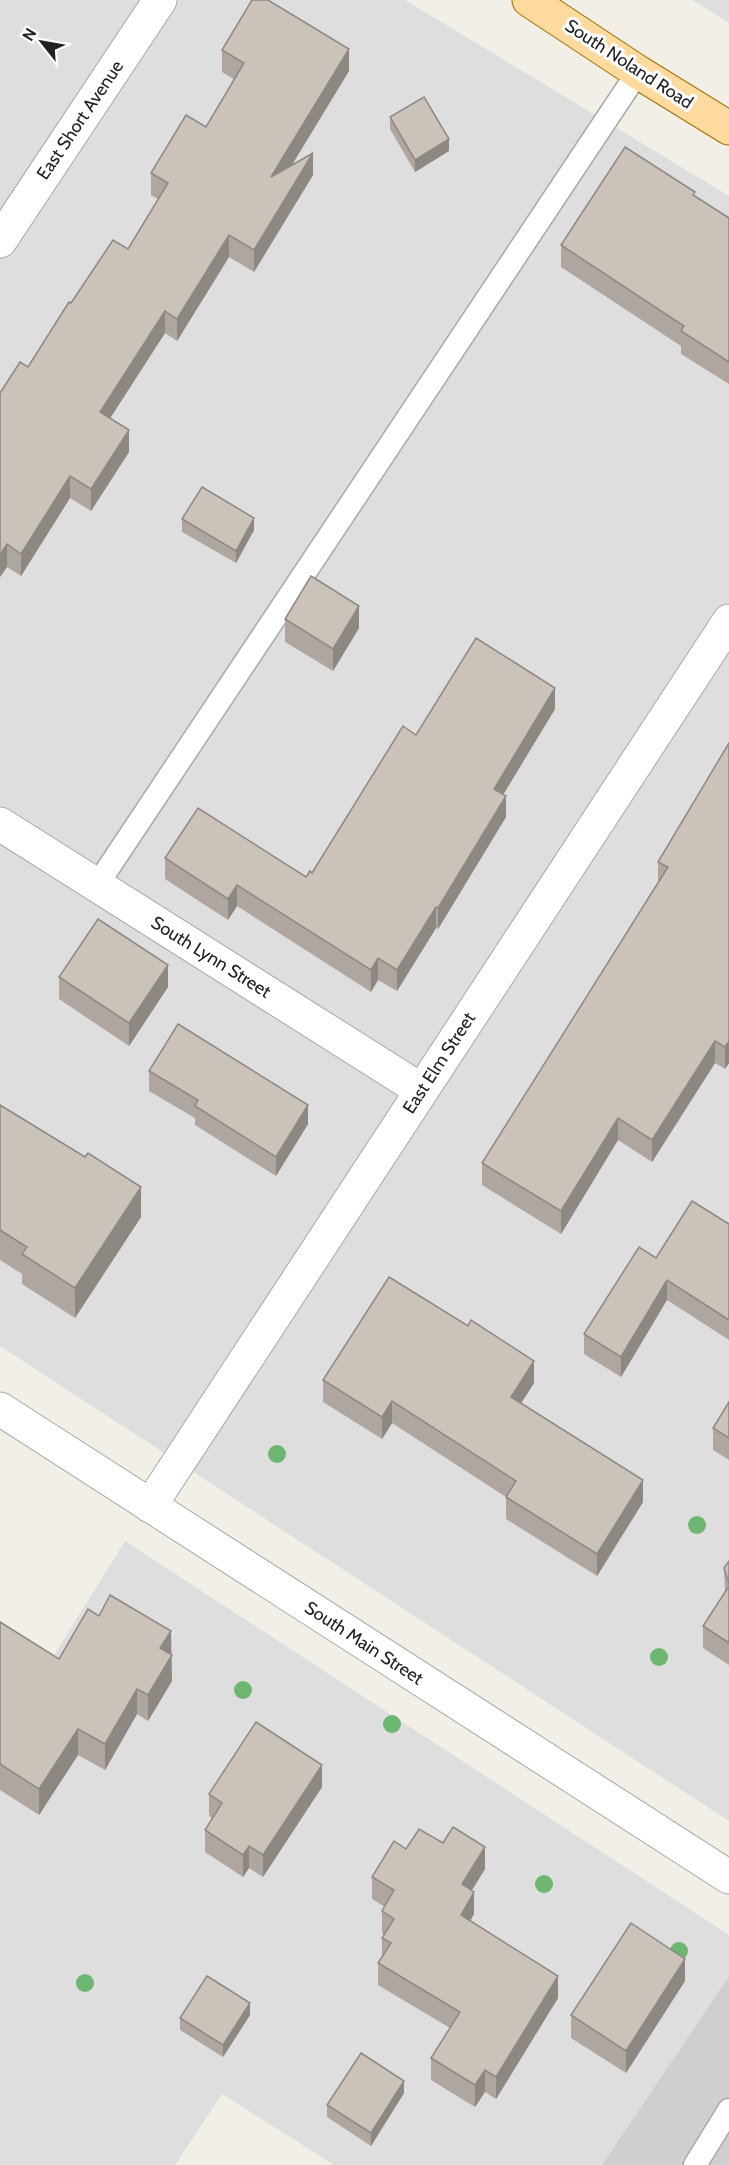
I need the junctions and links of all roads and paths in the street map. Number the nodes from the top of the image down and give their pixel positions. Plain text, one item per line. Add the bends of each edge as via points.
1 (160, 0) edge
2 (530, 0) edge
3 (638, 72) junction
4 (729, 128) edge
5 (0, 241) edge
6 (729, 621) edge
7 (0, 824) edge
8 (97, 885) junction
9 (421, 1090) junction
10 (0, 1408) edge
11 (150, 1506) junction
12 (729, 1877) edge
13 (729, 2110) edge
14 (695, 2165) edge

1 - 5 street, East Short Avenue
2 - 3 main road, South Noland Road
3 - 4 main road, South Noland Road
3 - 8 lane
6 - 9 street, East Elm Street
7 - 8 street, South Lynn Street
8 - 9 street, South Lynn Street
9 - 11 street, East Elm Street
10 - 11 street, South Main Street
11 - 12 street, South Main Street
13 - 14 lane

